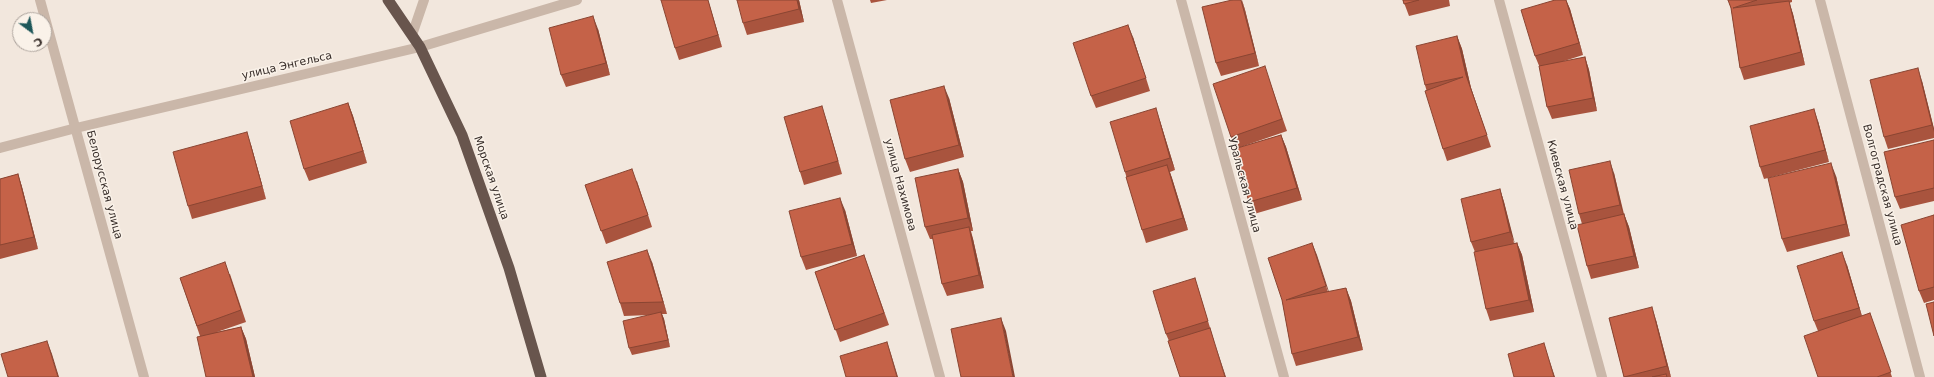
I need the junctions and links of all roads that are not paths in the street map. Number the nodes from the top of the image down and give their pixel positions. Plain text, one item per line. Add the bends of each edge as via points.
1 (40, 0) edge
2 (388, 0) edge
3 (424, 0) edge
4 (578, 0) edge
5 (838, 0) edge
6 (1182, 0) edge
7 (1499, 0) edge
8 (1820, 0) edge
9 (412, 35) junction
10 (420, 47) junction
11 (76, 128) junction
12 (0, 148) edge
13 (144, 377) edge
14 (541, 377) edge
15 (940, 377) edge
16 (1284, 377) edge
17 (1602, 377) edge
18 (1920, 377) edge

1 - 11 street, Белорусская улица
2 - 9 highway, Морская улица
3 - 9 street
4 - 10 street, улица Энгельса
5 - 15 street, улица Нахимова
6 - 16 street, Уральская улица
7 - 17 street, Киевская улица
8 - 18 street, Волгоградская улица
9 - 10 highway, Морская улица
10 - 11 street, улица Энгельса
10 - 14 highway, Морская улица via 462,136 509,268
11 - 12 street, улица Энгельса
11 - 13 street, Белорусская улица

